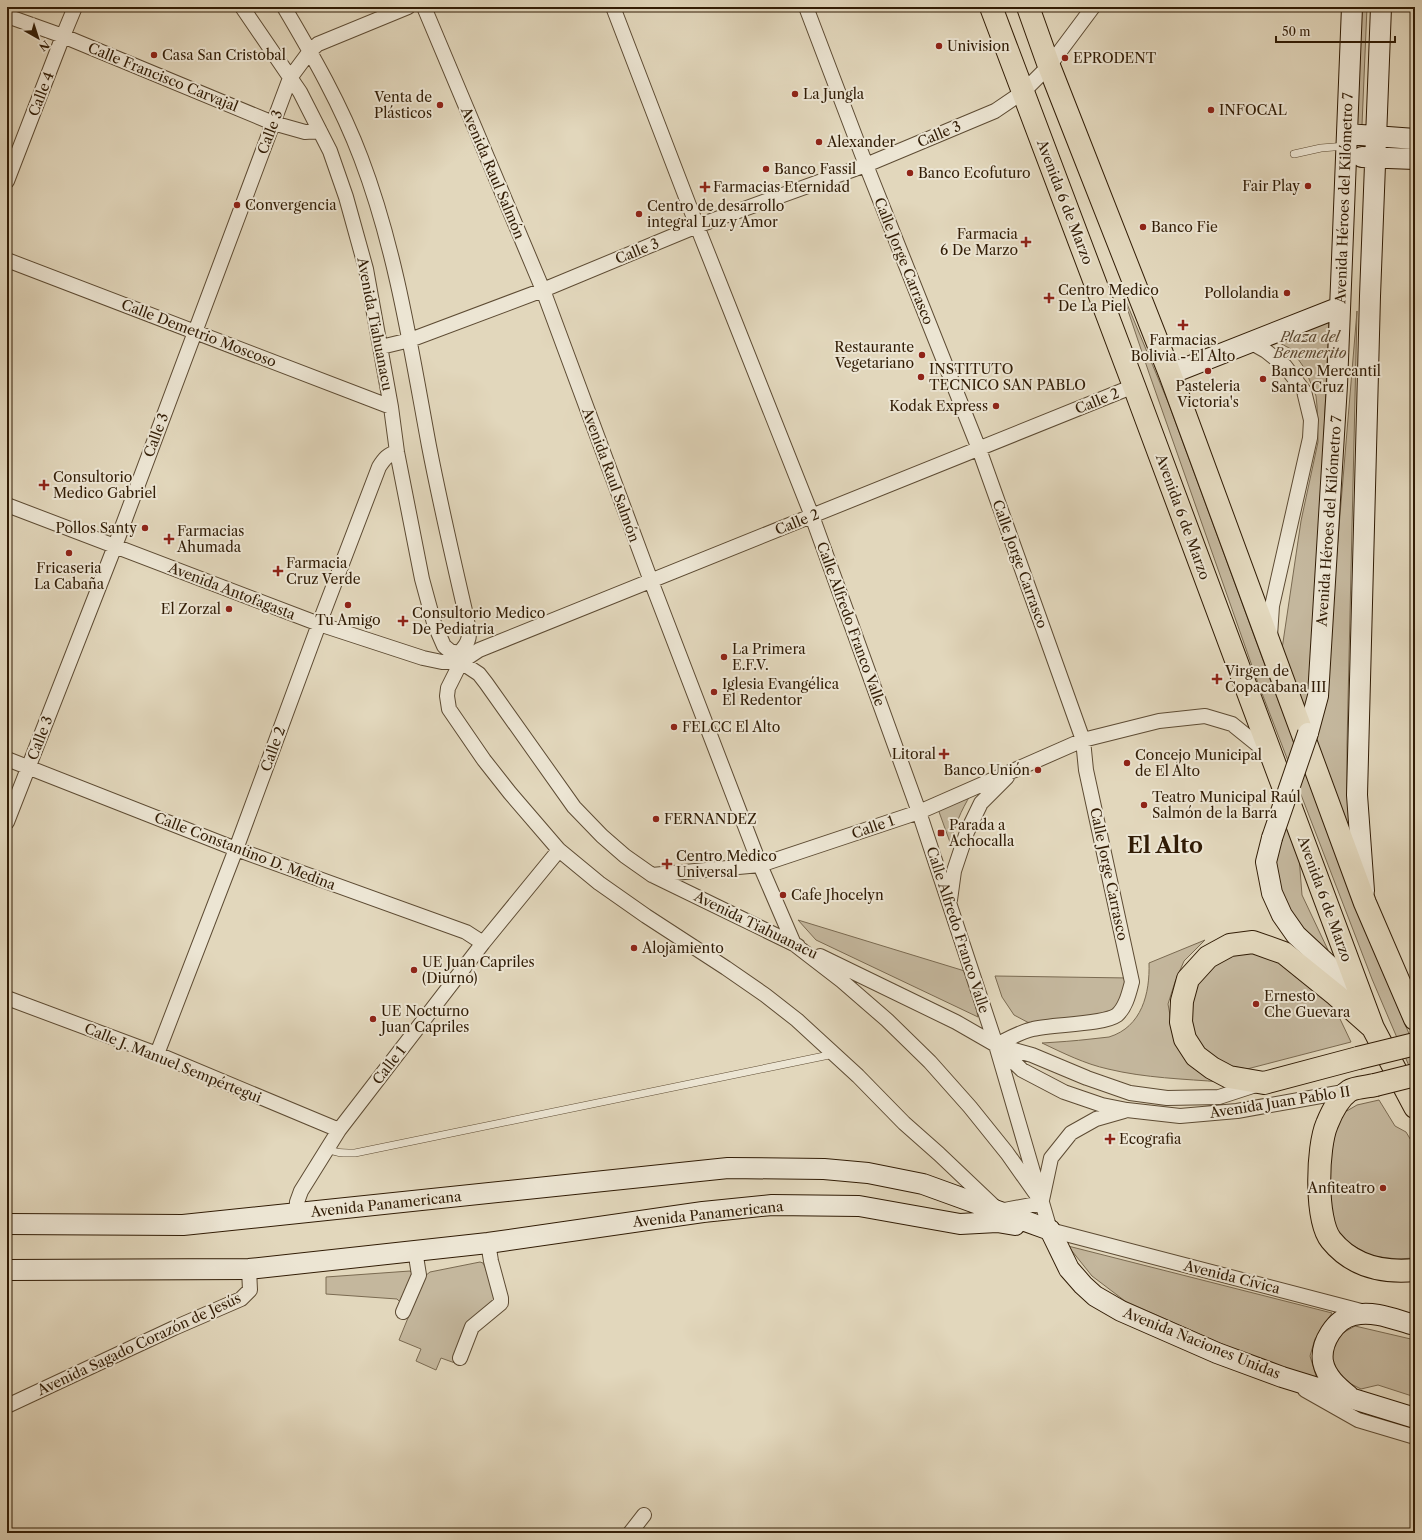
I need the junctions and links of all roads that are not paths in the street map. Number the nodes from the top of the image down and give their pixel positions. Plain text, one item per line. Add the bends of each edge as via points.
1 (75, 7) edge
2 (242, 7) edge
3 (284, 7) edge
4 (408, 7) edge
5 (424, 7) edge
6 (613, 7) edge
7 (806, 7) edge
8 (991, 7) edge
9 (1028, 7) edge
10 (1093, 7) edge
11 (1352, 7) edge
12 (1381, 7) edge
13 (7, 16) edge
14 (63, 36) junction
15 (310, 51) junction
16 (1049, 66) junction
17 (290, 78) junction
18 (1023, 92) junction
19 (273, 123) junction
20 (320, 131) junction
21 (1376, 136) junction
22 (1415, 138) edge
23 (1346, 146) junction
24 (1294, 154) dead end
25 (1375, 158) junction
26 (1415, 159) edge
27 (866, 165) junction
28 (7, 181) edge
29 (697, 226) junction
30 (7, 260) edge
31 (543, 290) junction
32 (1340, 308) junction
33 (195, 332) junction
34 (410, 340) junction
35 (1250, 342) junction
36 (381, 347) junction
37 (1170, 374) junction
38 (1134, 386) junction
39 (391, 407) junction
40 (979, 449) junction
41 (397, 452) junction
42 (7, 505) edge
43 (812, 516) junction
44 (115, 546) junction
45 (651, 581) junction
46 (319, 624) junction
47 (1269, 644) junction
48 (460, 658) junction
49 (1083, 740) junction
50 (7, 759) edge
51 (1275, 765) junction
52 (28, 768) junction
53 (1014, 771) junction
54 (919, 812) junction
55 (7, 822) edge
56 (236, 849) junction
57 (560, 850) junction
58 (760, 865) junction
59 (652, 875) junction
60 (1365, 903) junction
61 (949, 904) junction
62 (1376, 929) junction
63 (483, 943) junction
64 (794, 944) junction
65 (1415, 978) edge
66 (1360, 992) junction
67 (7, 998) edge
68 (1415, 1019) edge
69 (1373, 1028) junction
70 (1415, 1044) edge
71 (996, 1045) junction
72 (157, 1054) junction
73 (834, 1054) junction
74 (1415, 1075) edge
75 (1264, 1083) junction
76 (1349, 1091) junction
77 (1414, 1106) edge
78 (1127, 1110) junction
79 (339, 1130) junction
80 (327, 1148) junction
81 (1042, 1203) junction
82 (999, 1211) junction
83 (296, 1214) junction
84 (7, 1224) edge
85 (1050, 1230) junction
86 (488, 1243) junction
87 (415, 1250) junction
88 (249, 1269) junction
89 (7, 1270) edge
90 (1415, 1270) edge
91 (404, 1312) dead end
92 (1373, 1314) junction
93 (1415, 1325) edge
94 (460, 1358) dead end
95 (1282, 1377) junction
96 (1352, 1399) junction
97 (7, 1406) edge
98 (1415, 1418) edge
99 (1415, 1437) edge
100 (644, 1515) dead end
101 (630, 1533) edge

1 - 14 street, Calle 4
2 - 17 street, Avenida Tiahuanacu
3 - 15 street, Avenida Tiahuanacu
4 - 15 street via 332,37
5 - 31 street, Avenida Raul Salmón
6 - 29 street, Calle Alfredo Franco Valle
7 - 27 street, Calle Jorge Carrasco
8 - 18 highway, Avenida 6 de Marzo
9 - 16 highway
10 - 16 street, Calle 3
11 - 23 street, Avenida Héroes del Kilómetro 7
12 - 21 street, Avenida Héroes del Kilómetro 7
13 - 14 street, Calle Francisco Carvajal
14 - 19 street, Calle Francisco Carvajal
14 - 28 street, Calle 4
15 - 17 street, Calle 3
15 - 34 street, Avenida Tiahuanacu via 343,113 361,159 382,220
16 - 18 street, Calle 3
16 - 37 highway
17 - 19 street, Calle 3
17 - 20 street, Avenida Tiahuanacu
18 - 27 street, Calle 3 via 995,111
18 - 38 highway, Avenida 6 de Marzo
19 - 20 street, Calle Francisco Carvajal via 305,132
19 - 33 street, Calle 3
20 - 36 street, Avenida Tiahuanacu via 346,197 366,269
21 - 22 street
21 - 23 street
21 - 25 street, Avenida Héroes del Kilómetro 7
23 - 24 lane
23 - 25 street
23 - 32 street, Avenida Héroes del Kilómetro 7
25 - 26 street
25 - 60 street, Avenida Héroes del Kilómetro 7 via 1357,795
27 - 29 street, Calle 3
27 - 40 street, Calle Jorge Carrasco
29 - 31 street, Calle 3
29 - 43 street, Calle Alfredo Franco Valle
30 - 33 street, Calle Demetrio Moscoso
31 - 34 street, Calle 3
31 - 45 street, Avenida Raul Salmón
32 - 35 street
32 - 66 street, Avenida Héroes del Kilómetro 7, bridge via 1318,696 1266,862 1272,893 1282,916 1296,935
33 - 39 street, Calle Demetrio Moscoso
33 - 44 street, Calle 3
34 - 36 street, Calle 3
34 - 48 street, Avenida Tiahuanacu via 437,487 466,615 469,637
35 - 37 street
35 - 47 street via 1285,366 1304,391 1311,420 1310,438 1272,606
36 - 39 street, Avenida Tiahuanacu
37 - 47 highway
38 - 40 street, Calle 2
38 - 51 highway, Avenida 6 de Marzo
39 - 41 street, Avenida Tiahuanacu
40 - 43 street, Calle 2
40 - 49 street, Calle Jorge Carrasco
41 - 46 street, Calle 2 via 386,457 379,467
41 - 48 street, Avenida Tiahuanacu via 420,572 434,623 444,646
42 - 44 street, Avenida Antofagasta
43 - 45 street, Calle 2
43 - 54 street, Calle Alfredo Franco Valle
44 - 46 street, Avenida Antofagasta
44 - 52 street, Calle 3
45 - 48 street, Calle 2
45 - 58 street, Avenida Raul Salmón
46 - 48 street, Avenida Antofagasta via 423,658 442,662
46 - 56 street, Calle 2
47 - 60 highway
48 - 57 street via 448,688 449,708 484,760
48 - 59 street, Avenida Tiahuanacu via 486,682 574,807 614,846
49 - 51 street, Calle 1 via 1159,721 1205,716 1232,724 1258,745
49 - 53 street, Calle 1
49 - 71 street, Calle Jorge Carrasco via 1086,770 1132,982 1127,1000 1117,1015 1104,1020 1034,1029 1014,1035
50 - 52 street, Calle Constantino D. Medina
51 - 66 highway, Avenida 6 de Marzo
52 - 55 street, Calle 3
52 - 56 street, Calle Constantino D. Medina
53 - 54 street, Calle 1
53 - 61 street via 980,802 954,871
54 - 58 street, Calle 1
54 - 61 street, Calle Alfredo Franco Valle
56 - 63 street, Calle Constantino D. Medina via 466,932
56 - 72 street, Calle 2
57 - 63 street, Calle 1
57 - 73 street via 646,916 765,995
58 - 59 street, Calle 1
58 - 64 street, Avenida Raul Salmón
59 - 64 street, Avenida Tiahuanacu
60 - 62 highway
61 - 71 street, Calle Alfredo Franco Valle
62 - 65 highway
62 - 68 highway
63 - 79 street, Calle 1
64 - 71 street, Avenida Tiahuanacu via 956,1022
64 - 81 street, Avenida Naciones Unidas via 842,980 930,1062 979,1118
66 - 69 highway, Avenida 6 de Marzo
67 - 72 street, Calle J. Manuel Sempértegui
69 - 75 highway via 1284,953 1254,942 1230,945 1208,957 1188,979 1182,1001 1181,1022 1185,1039 1196,1056 1212,1068 1229,1077
69 - 77 highway
70 - 75 highway, Avenida Juan Pablo II, bridge
71 - 75 street, Avenida Juan Pablo II via 1032,1055 1130,1093 1167,1098 1219,1097
71 - 78 street, Avenida Juan Pablo II via 1022,1070 1064,1092 1102,1105
71 - 81 street, Avenida Naciones Unidas
72 - 79 street, Calle J. Manuel Sempértegui
73 - 80 lane via 355,1153 339,1153
73 - 82 street
74 - 76 highway, Avenida Juan Pablo II, bridge
76 - 78 street, Avenida Juan Pablo II via 1236,1111 1180,1116
76 - 90 highway via 1338,1103 1326,1125 1319,1162 1322,1219 1330,1238 1347,1256 1372,1268 1399,1272
78 - 81 street via 1096,1118 1071,1133 1051,1158
79 - 80 street, Calle 1
80 - 83 street, Calle 1 via 301,1191
81 - 82 street
81 - 85 street, Avenida Naciones Unidas
82 - 83 street, Avenida Panamericana via 967,1202 923,1184 868,1173 824,1169 728,1168
82 - 85 street, Avenida Panamericana
83 - 84 street, Avenida Panamericana via 183,1225
85 - 86 street, Avenida Panamericana via 997,1222 960,1224 858,1206 772,1205 703,1212
85 - 92 street, Avenida Cívica
85 - 95 street, Avenida Naciones Unidas via 1069,1269 1095,1296 1121,1311 1217,1353
86 - 87 street, Avenida Panamericana
86 - 94 street via 500,1303 472,1327
87 - 88 street, Avenida Panamericana
87 - 91 street via 419,1276
88 - 89 street, Avenida Panamericana
88 - 97 street, Avenida Sagado Corazón de Jesús via 250,1290 241,1299
92 - 93 street, Avenida Cívica
92 - 96 street via 1353,1315 1334,1326 1324,1343 1323,1362 1332,1381
95 - 96 street, Avenida Naciones Unidas
95 - 99 street via 1358,1420
96 - 98 street, Avenida Naciones Unidas
100 - 101 street

